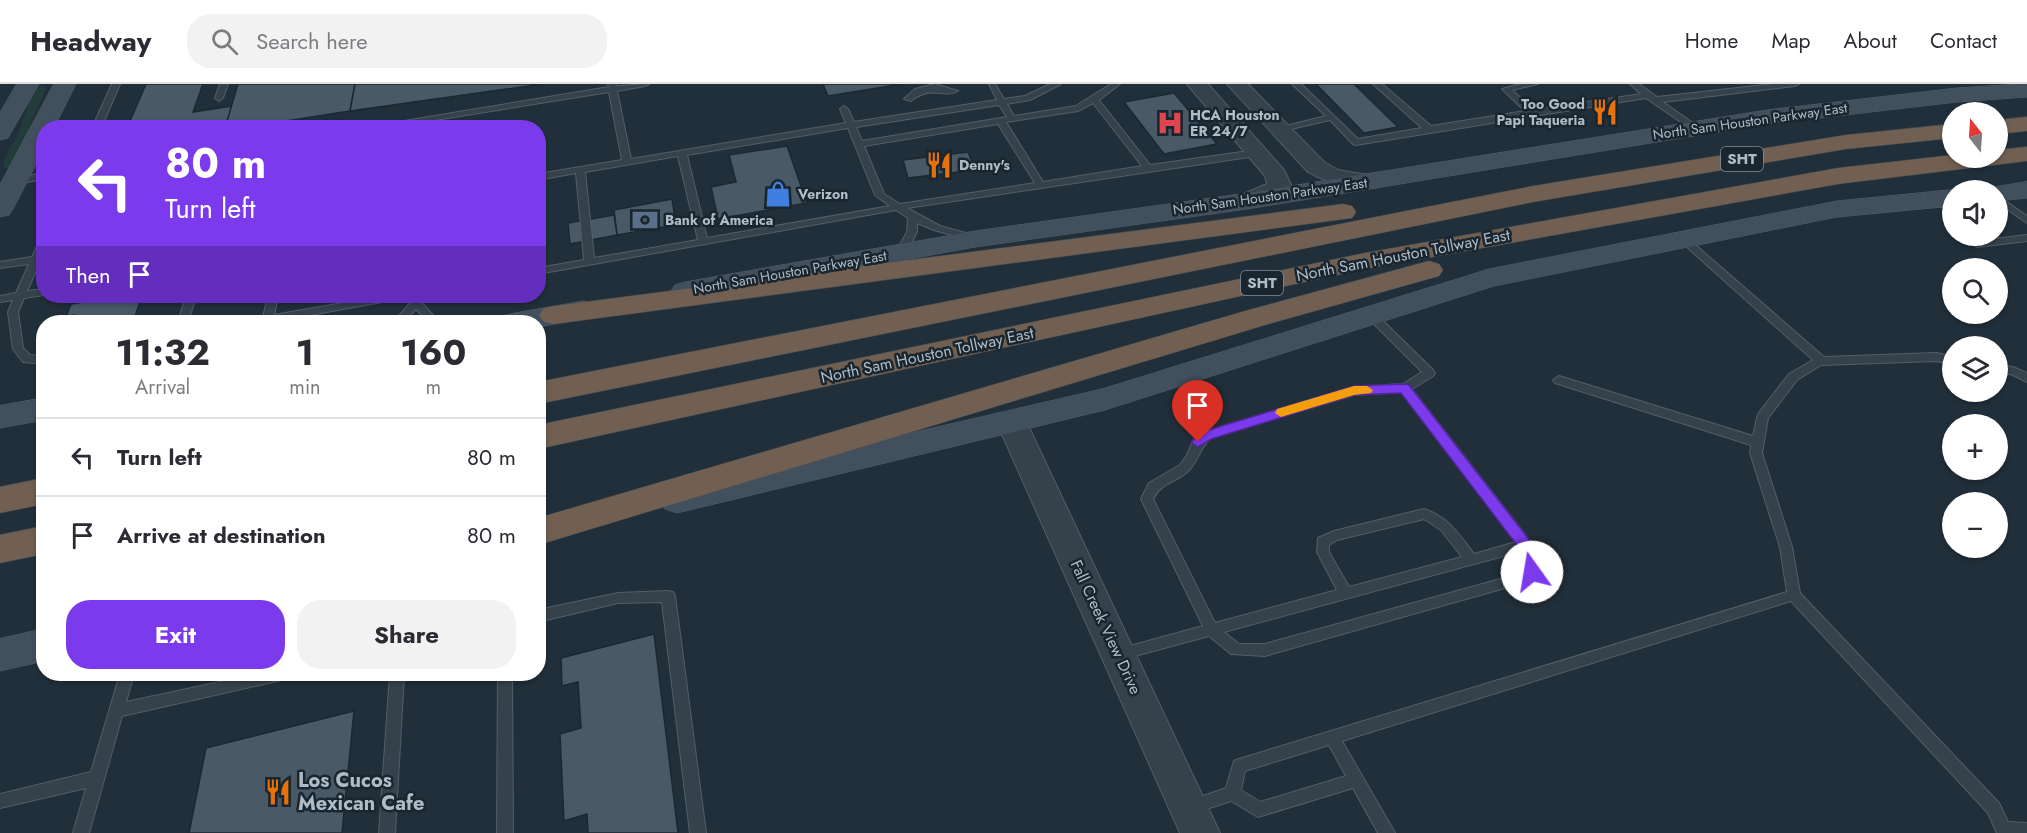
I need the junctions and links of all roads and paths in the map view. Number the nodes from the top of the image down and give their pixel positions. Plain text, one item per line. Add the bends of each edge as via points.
1 (28, 84) edge
2 (65, 84) edge
3 (116, 84) edge
4 (224, 84) edge
5 (645, 84) edge
6 (1057, 84) edge
7 (1116, 84) edge
8 (1197, 84) edge
9 (1237, 84) edge
10 (1296, 84) edge
11 (1377, 84) edge
12 (1534, 84) edge
13 (1634, 84) edge
14 (1795, 84) edge
15 (992, 85) edge
16 (612, 87) edge
17 (2027, 90) edge
18 (954, 91) dead end
19 (219, 98) dead end
20 (1652, 98) junction
21 (908, 99) dead end
22 (1094, 99) junction
23 (1002, 102) junction
24 (844, 109) dead end
25 (1532, 113) junction
26 (1332, 117) junction
27 (1012, 119) junction
28 (44, 120) edge
29 (100, 120) edge
30 (443, 120) edge
31 (1001, 121) junction
32 (2027, 124) edge
33 (851, 126) junction
34 (2008, 126) edge
35 (1694, 128) junction
36 (1429, 129) junction
37 (1281, 130) junction
38 (1942, 132) edge
39 (0, 133) edge
40 (36, 133) edge
41 (859, 144) junction
42 (681, 153) junction
43 (1256, 153) junction
44 (2027, 154) edge
45 (2008, 156) edge
46 (627, 162) junction
47 (1942, 164) edge
48 (1149, 168) junction
49 (580, 170) junction
50 (546, 176) edge
51 (1839, 176) junction
52 (36, 177) edge
53 (7, 182) edge
54 (1371, 182) junction
55 (1040, 184) junction
56 (2027, 190) edge
57 (2008, 192) edge
58 (1533, 194) junction
59 (1942, 199) edge
60 (1247, 201) junction
61 (2008, 206) edge
62 (898, 207) junction
63 (0, 209) edge
64 (913, 216) junction
65 (2027, 220) edge
66 (1682, 238) junction
67 (2027, 238) edge
68 (975, 239) junction
69 (2008, 240) edge
70 (703, 242) junction
71 (901, 252) junction
72 (36, 259) edge
73 (589, 262) junction
74 (0, 265) edge
75 (36, 265) edge
76 (546, 270) edge
77 (36, 293) edge
78 (20, 296) junction
79 (0, 299) edge
80 (361, 303) edge
81 (419, 303) edge
82 (295, 315) edge
83 (429, 315) edge
84 (554, 315) junction
85 (1371, 315) junction
86 (546, 316) edge
87 (1942, 358) edge
88 (36, 360) edge
89 (1820, 361) junction
90 (2008, 370) edge
91 (2027, 378) edge
92 (1558, 380) dead end
93 (1405, 388) junction
94 (546, 391) edge
95 (36, 411) edge
96 (36, 412) edge
97 (0, 415) edge
98 (1011, 421) junction
99 (0, 430) edge
100 (546, 435) edge
101 (1757, 442) junction
102 (36, 493) edge
103 (1, 500) edge
104 (546, 530) edge
105 (546, 530) edge
106 (36, 542) edge
107 (1525, 545) junction
108 (0, 549) edge
109 (1471, 560) junction
110 (1346, 593) junction
111 (1794, 595) junction
112 (546, 614) edge
113 (1212, 630) junction
114 (36, 647) edge
115 (0, 655) edge
116 (1118, 655) junction
117 (125, 681) edge
118 (251, 681) edge
119 (397, 681) edge
120 (505, 681) edge
121 (116, 711) junction
122 (1332, 737) junction
123 (98, 778) junction
124 (1356, 780) junction
125 (1233, 794) junction
126 (0, 801) edge
127 (1195, 820) edge
128 (2004, 831) edge
129 (2027, 831) edge
130 (81, 833) edge
131 (387, 833) edge
132 (505, 833) edge
133 (698, 833) edge
134 (1387, 833) edge

1 - 39 main road
2 - 28 main road
3 - 29 lane
4 - 19 lane
5 - 16 lane
6 - 23 lane via 1027,98
7 - 22 lane
8 - 43 street
9 - 37 street
10 - 26 lane
11 - 36 lane
12 - 25 lane via 1506,88
13 - 20 lane
14 - 20 lane
15 - 23 lane
16 - 30 lane
16 - 46 lane
17 - 35 main road, North Sam Houston Parkway East
18 - 21 lane via 925,86 917,88
20 - 25 lane
20 - 35 lane
22 - 27 lane via 1078,108
22 - 48 lane
23 - 27 lane
23 - 33 lane
24 - 33 lane
25 - 36 lane
26 - 36 lane via 1356,142
26 - 37 lane
27 - 31 lane
31 - 41 lane
31 - 55 lane
32 - 34 highway
33 - 41 lane
33 - 42 lane
35 - 54 main road, North Sam Houston Parkway East
37 - 54 street via 1316,166 1332,176
38 - 58 highway, North Sam Houston Tollway East / SHT via 1846,142
40 - 53 main road
41 - 62 lane via 880,195
42 - 46 lane
42 - 70 lane
43 - 48 lane
43 - 60 street via 1276,175 1280,187
44 - 45 highway
46 - 49 lane
47 - 51 highway, North Sam Houston Tollway East / SHT
48 - 55 lane
49 - 50 lane
49 - 73 lane
51 - 100 highway, North Sam Houston Tollway East / SHT via 1360,262
51 - 104 highway via 1794,192 1387,280
52 - 53 lane
53 - 63 main road
54 - 60 main road, North Sam Houston Parkway East
55 - 62 lane
56 - 57 main road
58 - 84 highway via 1416,202
58 - 94 highway, North Sam Houston Tollway East / SHT
59 - 66 main road via 1837,209
60 - 68 main road, North Sam Houston Parkway East
61 - 65 lane
62 - 64 lane
62 - 70 lane
64 - 68 lane
64 - 71 lane via 912,232
66 - 85 main road via 1489,278
66 - 89 lane
67 - 69 lane
68 - 71 main road, North Sam Houston Parkway East
70 - 73 lane
71 - 84 main road, North Sam Houston Parkway East
72 - 74 lane
73 - 76 lane
75 - 78 lane
77 - 78 lane
78 - 79 lane
78 - 88 lane via 13,312 18,350 27,359
80 - 82 lane
81 - 83 lane
84 - 86 main road, North Sam Houston Parkway East
85 - 93 lane via 1429,373
85 - 98 main road via 1105,399
87 - 89 lane
89 - 101 lane via 1794,377 1762,417
90 - 91 lane
92 - 101 lane
93 - 107 lane
93 - 113 lane via 1354,391 1207,435 1198,442 1184,468 1153,486 1147,499
95 - 97 main road
96 - 99 main road
98 - 105 main road
98 - 116 street, Fall Creek View Drive
101 - 111 lane via 1755,453 1786,547
102 - 103 highway
106 - 108 highway
107 - 109 lane
107 - 113 lane via 1535,563 1532,572 1519,579 1265,650 1236,650
109 - 110 lane
109 - 110 lane via 1448,527 1436,517 1424,514 1334,536 1323,542 1323,552
110 - 113 lane
111 - 122 lane
111 - 128 lane via 1994,808
112 - 133 lane via 618,598 668,596
113 - 116 lane
114 - 115 main road
116 - 127 street, Fall Creek View Drive
117 - 121 lane
118 - 121 lane
119 - 131 lane
120 - 132 lane
121 - 123 lane
122 - 124 lane
122 - 125 lane via 1239,766
123 - 126 lane
123 - 130 lane
124 - 125 lane via 1258,810
124 - 134 lane
125 - 127 lane
128 - 129 lane

